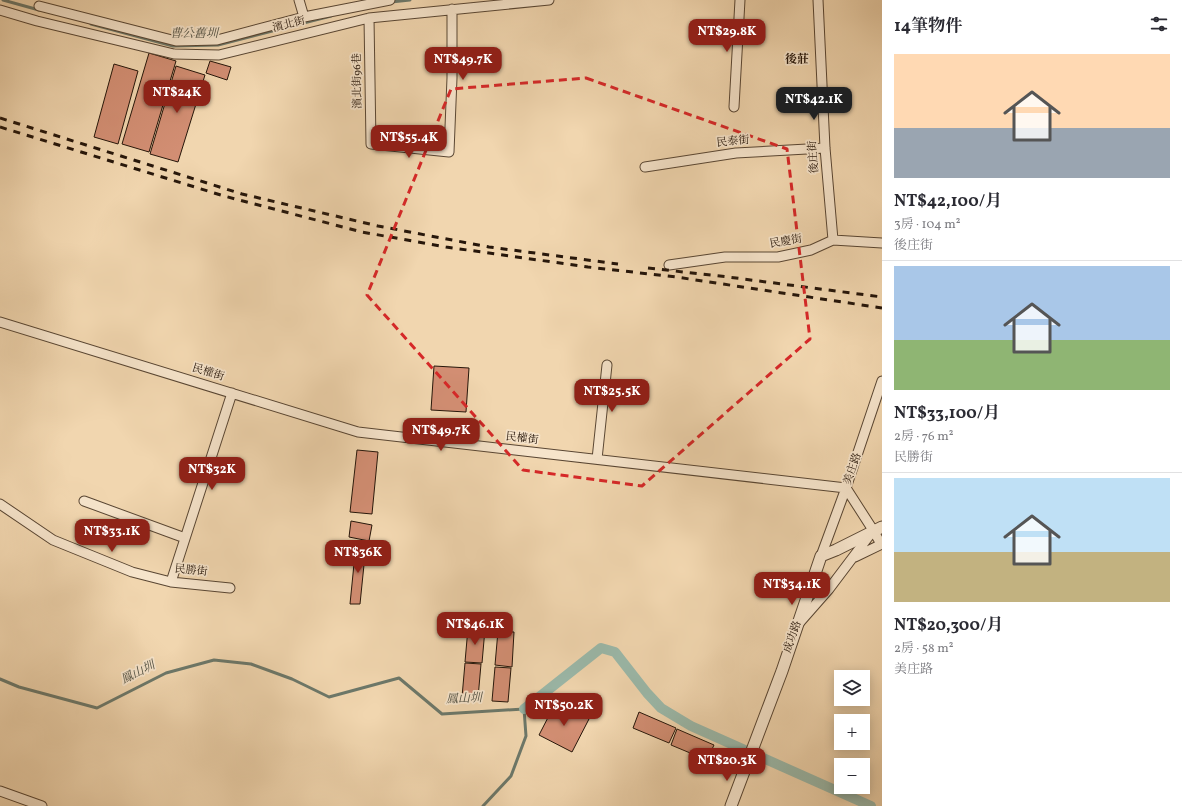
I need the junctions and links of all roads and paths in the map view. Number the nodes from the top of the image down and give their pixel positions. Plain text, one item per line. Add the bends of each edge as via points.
1 (299, 0) edge
2 (390, 0) edge
3 (549, 0) edge
4 (740, 0) edge
5 (818, 0) edge
6 (524, 1) edge
7 (452, 9) junction
8 (0, 10) edge
9 (38, 11) edge
10 (304, 17) junction
11 (369, 18) junction
12 (734, 107) dead end
13 (825, 148) junction
14 (645, 167) dead end
15 (833, 240) junction
16 (882, 244) edge
17 (669, 264) dead end
18 (0, 322) edge
19 (607, 365) dead end
20 (882, 381) edge
21 (232, 393) junction
22 (597, 460) junction
23 (846, 488) junction
24 (84, 501) dead end
25 (0, 504) edge
26 (879, 528) edge
27 (185, 538) junction
28 (881, 544) edge
29 (821, 556) junction
30 (853, 558) junction
31 (171, 582) junction
32 (230, 588) dead end
33 (798, 625) junction
34 (0, 791) edge
35 (42, 806) edge
36 (731, 806) edge

1 - 10 street
2 - 10 street
3 - 6 street, 濱北街
4 - 12 street
5 - 13 street, 後庄街
6 - 7 street, 濱北街
7 - 11 street, 濱北街
7 - 11 street, 濱北街96巷 via 449,152 371,144
8 - 9 street
9 - 10 street via 176,41 218,40
9 - 11 street, 濱北街 via 174,54 220,55
13 - 14 street, 民泰街 via 736,153
13 - 15 street, 後庄街
15 - 16 street, 民慶街
15 - 17 street, 民慶街 via 811,250 778,258 725,257
18 - 21 street, 民權街
19 - 22 street
20 - 23 street, 美庄路
21 - 22 street, 民權街 via 358,432
21 - 27 street
22 - 23 street, 民權街
23 - 26 street
23 - 29 street, 美庄路
24 - 27 street
25 - 31 street, 民勝街 via 53,540 132,572
26 - 28 street
26 - 29 street
26 - 30 street
27 - 31 street
28 - 30 street
29 - 33 street, 成功路
30 - 33 street
31 - 32 street, 民勝街
33 - 36 street, 成功路
34 - 35 street

